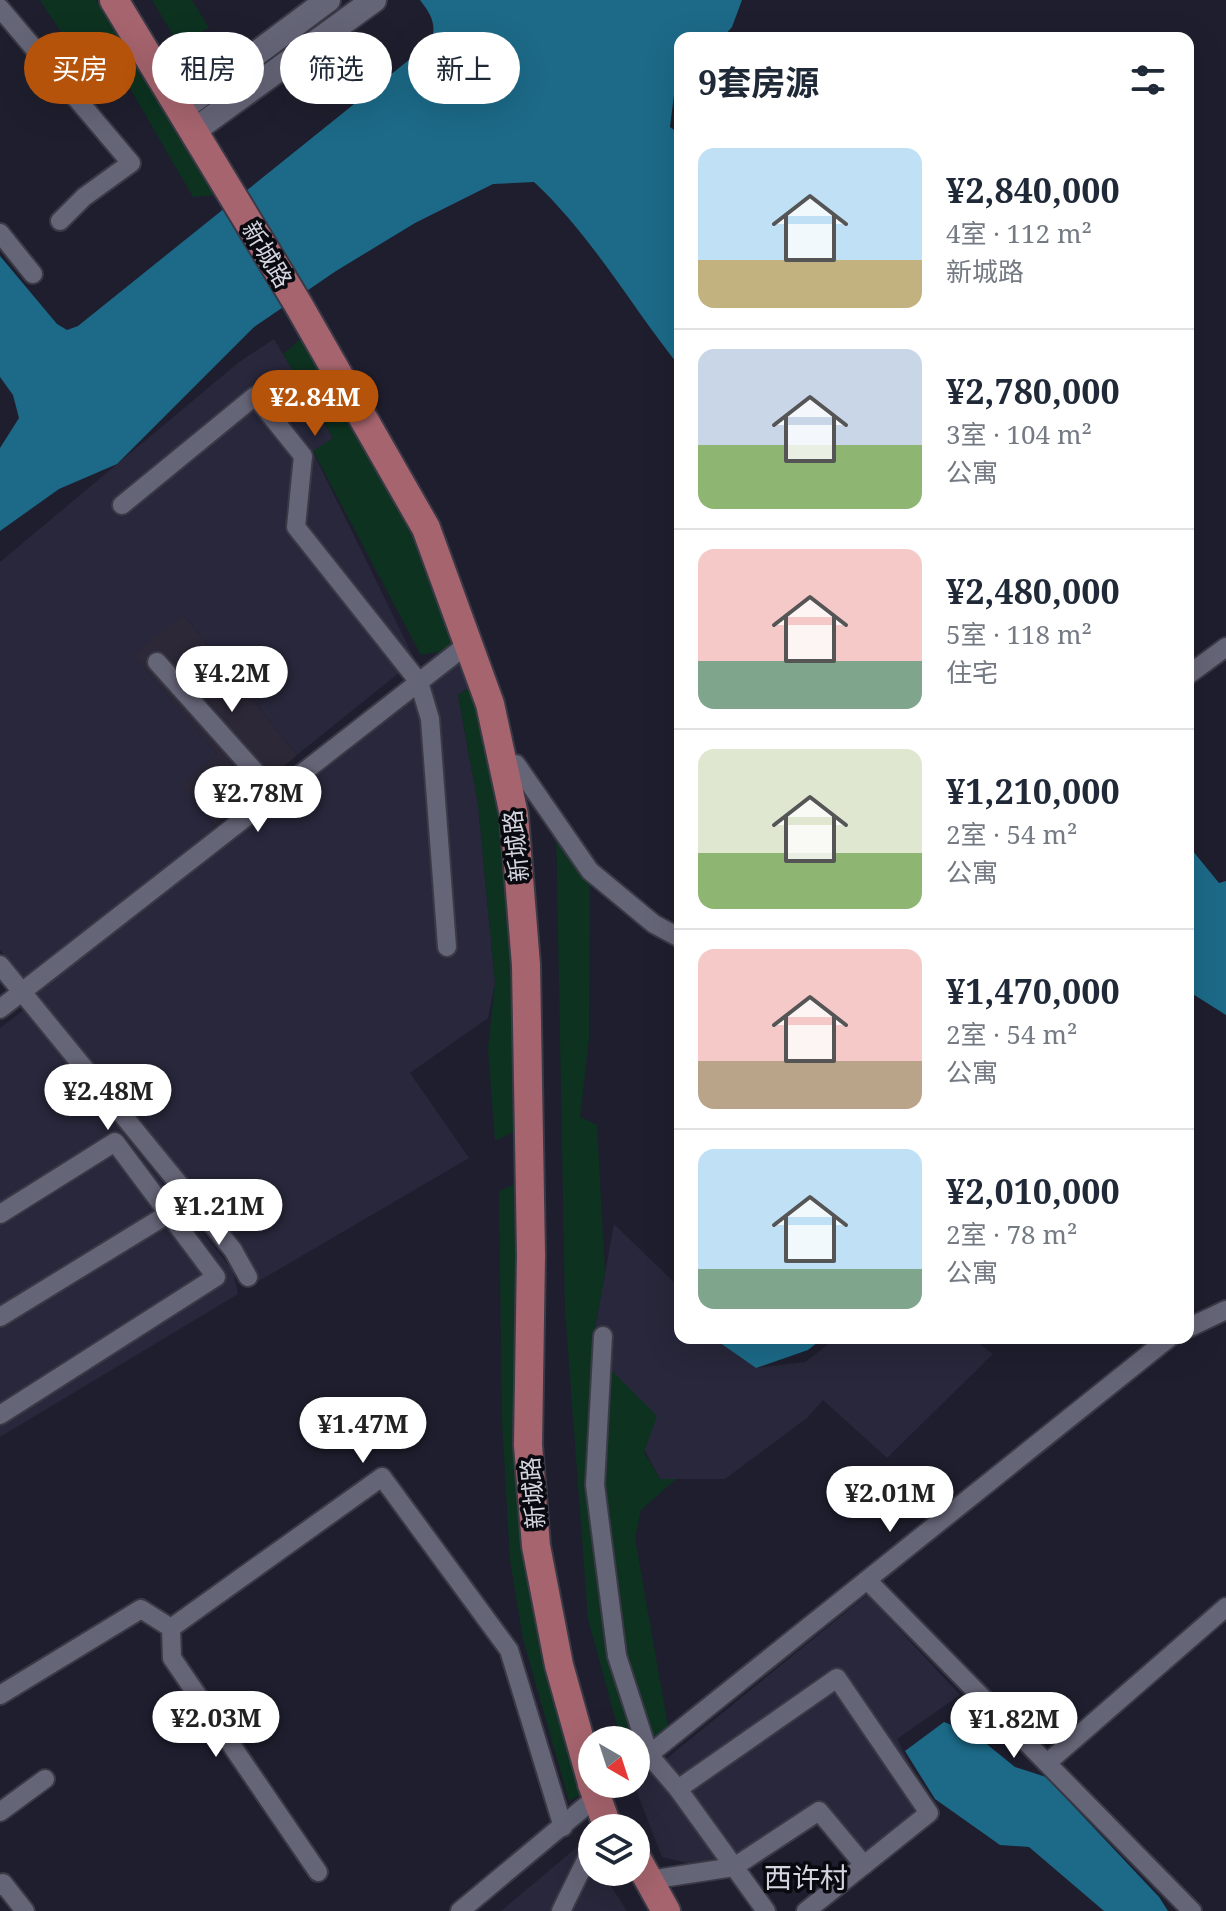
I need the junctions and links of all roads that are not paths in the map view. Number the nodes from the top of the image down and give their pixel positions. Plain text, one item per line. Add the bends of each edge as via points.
1 (114, 0) edge
2 (131, 0) edge
3 (328, 0) edge
4 (374, 0) edge
5 (0, 8) edge
6 (194, 115) junction
7 (60, 221) dead end
8 (0, 233) edge
9 (33, 274) dead end
10 (304, 302) junction
11 (122, 505) dead end
12 (469, 643) junction
13 (1226, 647) edge
14 (157, 662) dead end
15 (1194, 671) edge
16 (419, 682) junction
17 (516, 764) junction
18 (275, 794) junction
19 (674, 935) edge
20 (447, 947) dead end
21 (0, 965) edge
22 (22, 992) junction
23 (0, 1009) edge
24 (0, 1214) edge
25 (168, 1214) junction
26 (248, 1277) dead end
27 (1226, 1310) edge
28 (0, 1317) edge
29 (1194, 1325) edge
30 (603, 1336) dead end
31 (1162, 1344) edge
32 (0, 1415) edge
33 (867, 1580) junction
34 (1226, 1607) edge
35 (171, 1628) junction
36 (0, 1695) edge
37 (588, 1726) edge
38 (634, 1726) edge
39 (650, 1754) edge
40 (1047, 1763) junction
41 (650, 1766) edge
42 (45, 1779) dead end
43 (678, 1789) junction
44 (604, 1803) edge
45 (0, 1812) edge
46 (563, 1827) junction
47 (864, 1865) junction
48 (734, 1867) junction
49 (650, 1870) edge
50 (318, 1872) dead end
51 (578, 1876) edge
52 (0, 1886) edge
53 (643, 1886) edge
54 (649, 1886) edge
55 (25, 1911) edge
56 (460, 1911) edge
57 (561, 1911) edge
58 (652, 1911) edge
59 (666, 1911) edge
60 (766, 1911) edge
61 (806, 1911) edge
62 (1192, 1911) edge

1 - 6 main road, 新城路
2 - 6 main road, 新城路
3 - 6 main road
4 - 6 main road
5 - 7 street via 131,163
6 - 10 main road, 新城路
8 - 9 street
10 - 12 main road, 新城路 via 426,528
10 - 17 main road, 新城路 via 437,523 502,700
11 - 16 street via 255,396 303,456 296,527
12 - 16 street
12 - 44 main road, 新城路 via 490,704 514,815 526,965 528,1445 536,1546 580,1750
13 - 15 street
14 - 18 street
16 - 18 street
16 - 20 street via 430,719
17 - 19 street via 590,871
17 - 37 main road, 新城路 via 526,813 538,964 544,1255 541,1444 549,1545
18 - 22 street
21 - 22 street
22 - 23 street
22 - 26 street via 233,1250
24 - 25 street via 115,1142
25 - 28 street
25 - 32 street via 216,1277
27 - 29 street
30 - 38 street via 595,1485 617,1656
31 - 33 street
33 - 39 street
33 - 40 street
34 - 40 street
35 - 36 street via 141,1609
35 - 46 street via 382,1477 509,1650
35 - 50 street via 172,1658
40 - 62 street
41 - 43 street
42 - 45 street
43 - 47 street via 837,1678 929,1813
43 - 48 street
44 - 46 street
46 - 56 street
47 - 48 street via 819,1811
47 - 61 street
48 - 49 street
48 - 60 street
51 - 57 street
52 - 55 street via 3,1883
53 - 58 main road
54 - 59 main road

